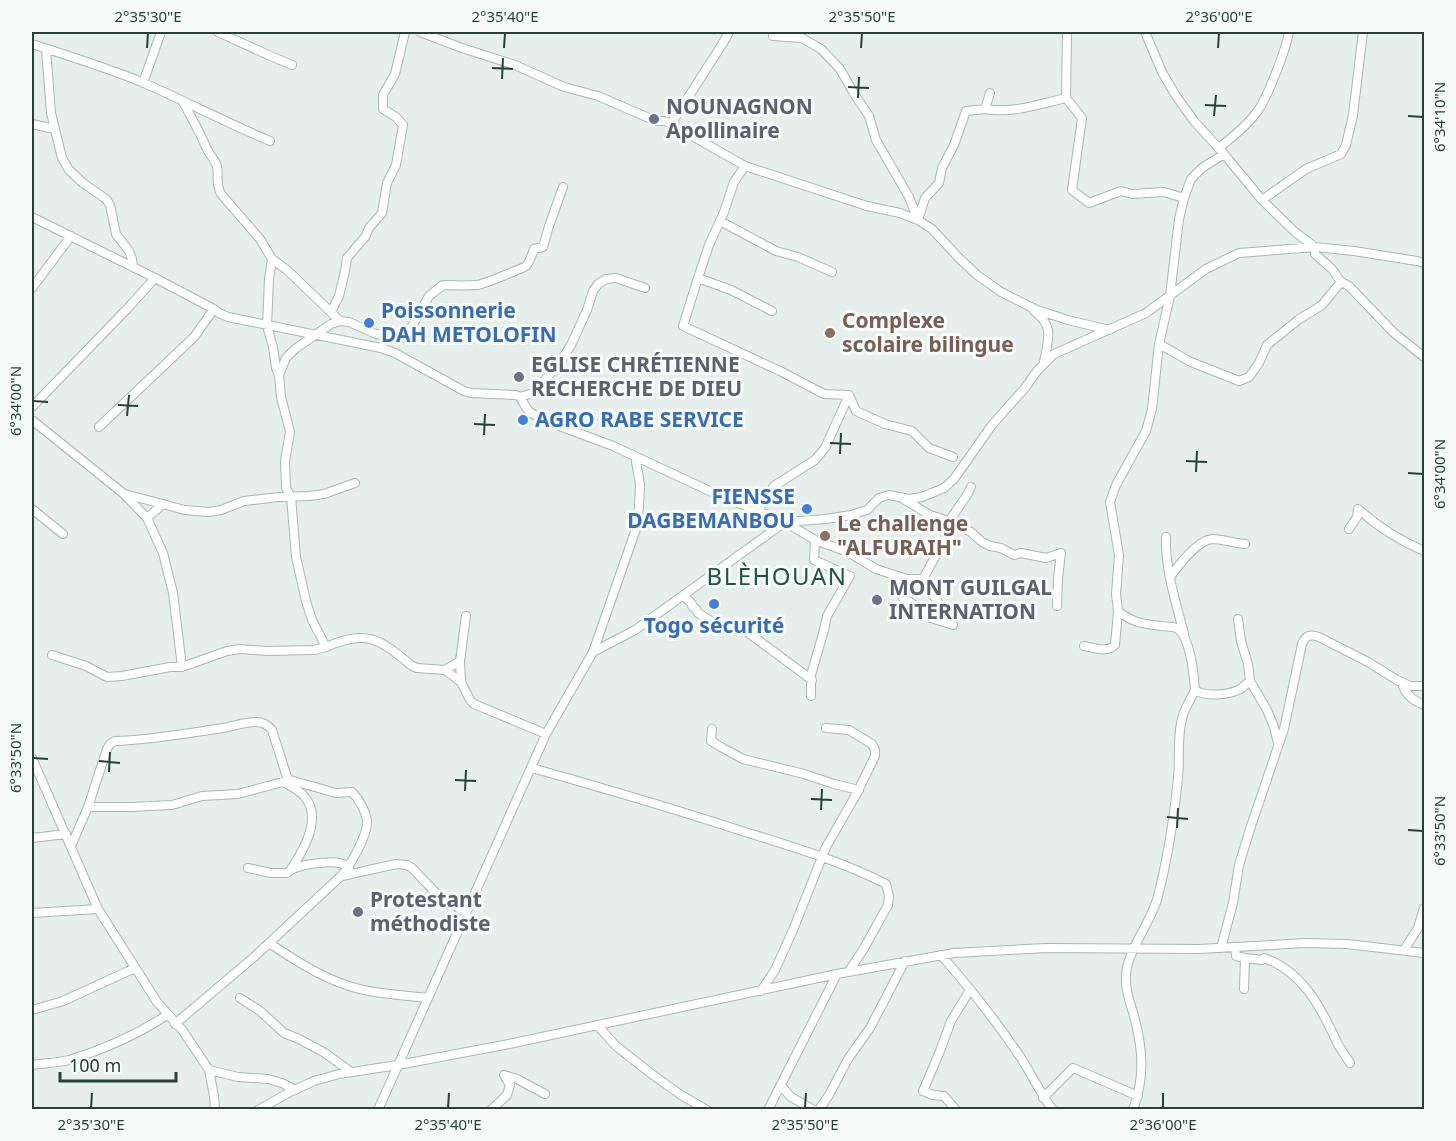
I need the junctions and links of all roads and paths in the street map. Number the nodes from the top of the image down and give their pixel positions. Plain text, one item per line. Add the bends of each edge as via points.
1 (161, 32) edge
2 (219, 32) edge
3 (405, 32) edge
4 (420, 32) edge
5 (729, 32) edge
6 (1067, 32) edge
7 (1144, 32) edge
8 (1288, 32) edge
9 (1363, 32) edge
10 (773, 36) dead end
11 (32, 44) edge
12 (46, 48) junction
13 (292, 64) dead end
14 (143, 83) junction
15 (990, 93) dead end
16 (1066, 98) junction
17 (183, 102) junction
18 (985, 109) junction
19 (32, 124) edge
20 (671, 124) junction
21 (54, 129) junction
22 (270, 141) dead end
23 (1222, 151) junction
24 (745, 166) junction
25 (563, 187) dead end
26 (1184, 198) junction
27 (1262, 200) junction
28 (32, 217) edge
29 (918, 220) junction
30 (720, 221) junction
31 (72, 236) junction
32 (1315, 247) junction
33 (272, 259) junction
34 (1425, 263) edge
35 (132, 267) junction
36 (832, 272) dead end
37 (155, 278) junction
38 (698, 278) junction
39 (1341, 282) junction
40 (32, 288) edge
41 (645, 288) dead end
42 (1170, 296) junction
43 (1023, 303) junction
44 (214, 309) junction
45 (772, 311) dead end
46 (331, 312) junction
47 (340, 321) junction
48 (267, 326) junction
49 (1109, 330) junction
50 (315, 335) junction
51 (1159, 344) junction
52 (1425, 357) edge
53 (1044, 362) junction
54 (279, 375) junction
55 (849, 395) junction
56 (520, 397) junction
57 (32, 407) edge
58 (32, 420) edge
59 (99, 427) dead end
60 (635, 456) junction
61 (953, 458) dead end
62 (355, 483) dead end
63 (971, 487) dead end
64 (286, 488) junction
65 (124, 494) junction
66 (279, 497) junction
67 (291, 497) junction
68 (900, 497) junction
69 (162, 505) junction
70 (32, 509) edge
71 (758, 510) junction
72 (147, 518) junction
73 (951, 519) junction
74 (785, 522) junction
75 (1349, 529) dead end
76 (63, 534) dead end
77 (1166, 537) dead end
78 (815, 540) junction
79 (1245, 544) dead end
80 (1425, 551) edge
81 (1170, 577) junction
82 (923, 579) junction
83 (684, 596) junction
84 (903, 598) dead end
85 (1057, 606) dead end
86 (1118, 610) junction
87 (466, 616) dead end
88 (1238, 619) dead end
89 (1184, 635) junction
90 (1084, 646) dead end
91 (326, 647) junction
92 (593, 652) junction
93 (52, 655) dead end
94 (460, 661) junction
95 (183, 667) junction
96 (445, 670) junction
97 (812, 680) junction
98 (1250, 681) junction
99 (461, 682) junction
100 (1402, 682) junction
101 (1425, 686) edge
102 (1195, 690) junction
103 (811, 696) dead end
104 (1425, 705) edge
105 (826, 728) dead end
106 (712, 729) dead end
107 (546, 735) junction
108 (1279, 744) junction
109 (32, 758) edge
110 (532, 768) junction
111 (287, 781) junction
112 (859, 790) junction
113 (88, 807) junction
114 (66, 834) junction
115 (32, 838) edge
116 (71, 846) junction
117 (822, 856) junction
118 (349, 867) junction
119 (248, 868) dead end
120 (291, 869) junction
121 (341, 876) junction
122 (1425, 908) edge
123 (98, 909) junction
124 (32, 913) edge
125 (466, 914) junction
126 (269, 944) junction
127 (1235, 947) junction
128 (1221, 948) junction
129 (1135, 949) junction
130 (1404, 950) junction
131 (1425, 953) edge
132 (940, 955) junction
133 (1245, 958) junction
134 (905, 961) junction
135 (135, 968) junction
136 (849, 971) junction
137 (837, 974) junction
138 (1244, 989) dead end
139 (970, 990) junction
140 (761, 991) junction
141 (240, 998) dead end
142 (428, 998) junction
143 (32, 1010) edge
144 (167, 1015) junction
145 (175, 1024) junction
146 (597, 1025) junction
147 (1350, 1063) dead end
148 (32, 1065) edge
149 (398, 1065) junction
150 (208, 1070) junction
151 (351, 1072) junction
152 (780, 1088) junction
153 (295, 1090) junction
154 (545, 1094) dead end
155 (1138, 1096) junction
156 (1043, 1098) junction
157 (215, 1110) edge
158 (258, 1110) edge
159 (378, 1110) edge
160 (491, 1110) edge
161 (707, 1110) edge
162 (768, 1110) edge
163 (816, 1110) edge
164 (957, 1110) edge
165 (1053, 1110) edge
166 (1133, 1110) edge

1 - 14 street
2 - 13 street
3 - 46 street via 395,74 383,95 383,109 403,125 396,165 387,183 382,213 347,258 339,296
4 - 20 street
5 - 20 street
6 - 16 street
7 - 23 street via 1176,96
8 - 23 street via 1257,112
9 - 27 street via 1353,115 1341,154 1306,169
10 - 29 street via 802,38 821,49 840,69 869,116 876,140
11 - 12 street
12 - 14 street
12 - 21 street
14 - 17 street
15 - 18 street
16 - 18 street via 1010,110
16 - 26 street via 1082,118 1072,190 1089,203 1121,191 1164,192
17 - 22 street
17 - 33 street via 214,159 221,194
18 - 29 street via 966,111 939,183 925,198
19 - 21 street
20 - 24 street
21 - 35 street via 69,170 110,205 116,234 129,251
23 - 26 street via 1191,179
23 - 27 street
24 - 29 street
24 - 30 street via 734,182
25 - 47 street via 543,247 534,249 525,267 477,285 443,285 429,296 402,338 376,334
26 - 42 street
27 - 32 street
28 - 31 street
29 - 43 street via 977,275
30 - 36 street via 776,251
30 - 38 street
31 - 35 street
31 - 40 street
32 - 34 street
32 - 39 street via 1315,254
32 - 42 street via 1239,253 1206,269
33 - 46 street
33 - 48 street
35 - 37 street
37 - 44 street
37 - 57 street
38 - 45 street
38 - 55 street via 683,326 824,394
39 - 51 street via 1322,305 1266,345 1249,377 1239,381
39 - 52 street
41 - 56 street via 616,278 598,284 559,364 533,393
42 - 49 street via 1146,313
42 - 51 street
43 - 49 street
43 - 53 street via 1043,318 1048,328
44 - 48 street via 228,317
44 - 59 street via 194,338
46 - 47 street
47 - 50 street
48 - 50 street
48 - 54 street
49 - 53 street
50 - 54 street via 286,358
50 - 56 street via 396,353 464,391
51 - 86 street via 1146,431 1110,502 1119,555
53 - 68 street via 954,479 922,497
54 - 64 street via 290,432
55 - 61 street via 855,411 912,431 929,448
55 - 71 street via 825,448 815,460 774,486
56 - 60 street via 531,413 546,421
58 - 65 street
60 - 71 street
60 - 92 street via 640,484 636,529
62 - 67 street via 324,494
63 - 73 street
64 - 66 street
64 - 67 street
65 - 69 street
65 - 72 street
66 - 67 street
66 - 69 street via 244,501 209,512
67 - 91 street via 296,556 306,601
68 - 73 street via 930,515
68 - 74 street via 879,498 867,510 851,515
69 - 72 street
70 - 76 street
71 - 74 street
72 - 95 street via 163,553 173,593
73 - 82 street via 947,535
73 - 85 street via 982,542 1014,555 1046,558 1061,553
74 - 78 street
74 - 83 street
75 - 80 street via 1358,509 1396,537
77 - 81 street
78 - 82 street via 848,552 876,569 907,579
78 - 97 street via 814,560 850,576 826,616
79 - 81 street via 1209,539 1181,562
81 - 89 street
82 - 84 street via 953,626 931,618 934,613 929,609 923,610
83 - 92 street via 635,630
83 - 97 street via 698,614 722,628 743,630
86 - 89 street via 1138,623 1177,628
86 - 90 street via 1115,645 1104,650
87 - 94 street
88 - 98 street
89 - 102 street
91 - 95 street via 240,649
91 - 96 street via 352,638 374,639 411,666
92 - 107 street
93 - 95 street via 107,677
94 - 96 street
94 - 99 street
96 - 99 street
97 - 103 street
98 - 102 street via 1236,692 1213,695
98 - 108 street via 1267,710
99 - 107 street via 474,704
100 - 101 street
100 - 104 street via 1409,696
100 - 108 street via 1319,637 1308,635 1302,644
102 - 129 street via 1181,719 1173,823 1158,896
105 - 112 street via 849,730 872,744 875,756
106 - 112 street via 711,741 743,759
107 - 110 street
108 - 128 street via 1239,865
109 - 114 street
110 - 117 street
110 - 125 street
111 - 113 street via 238,794 202,795 172,805
111 - 113 street via 272,730 263,723 250,723 110,744
111 - 118 street via 355,794 367,824
111 - 120 street via 306,798 312,810 308,837
112 - 117 street
113 - 116 street
114 - 115 street
114 - 116 street
116 - 123 street
117 - 136 street via 886,884 889,896 888,905
117 - 140 street via 775,970
118 - 120 street via 339,863
118 - 121 street
119 - 120 street via 271,873 287,873
121 - 125 street via 407,865 437,894
121 - 126 street
122 - 130 street
123 - 124 street
123 - 135 street
125 - 142 street
126 - 142 street via 345,985
126 - 145 street
127 - 128 street
127 - 130 street via 1306,943
127 - 133 street via 1236,956
128 - 129 street
129 - 132 street via 1046,948
129 - 155 street via 1127,965 1126,990 1142,1054
130 - 131 street
132 - 134 street
132 - 139 street
133 - 138 street
133 - 147 street via 1264,958 1281,965 1305,987
134 - 136 street
134 - 163 street via 870,1029
135 - 143 street
135 - 144 street
136 - 137 street
137 - 140 street
137 - 152 street
139 - 156 street via 1022,1059
139 - 164 street via 951,1021 923,1090 944,1096
140 - 146 street
141 - 151 street via 284,1033 325,1053
142 - 149 street
144 - 145 street
144 - 148 street via 133,1035 67,1060
145 - 150 street
146 - 149 street
146 - 161 street via 616,1046 653,1075
149 - 151 street
149 - 159 street
150 - 153 street via 268,1079
150 - 157 street
151 - 153 street
152 - 162 street
152 - 163 street
153 - 158 street
154 - 160 street via 504,1075 510,1085 507,1095
155 - 156 street via 1073,1068
155 - 166 street
156 - 165 street

